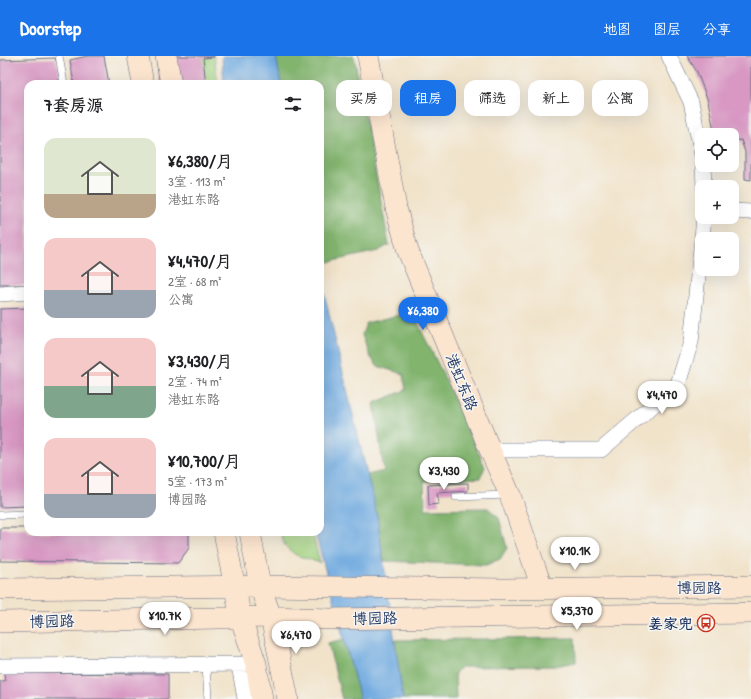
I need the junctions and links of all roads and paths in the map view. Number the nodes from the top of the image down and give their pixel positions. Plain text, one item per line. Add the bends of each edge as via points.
1 (59, 56) edge
2 (138, 56) edge
3 (166, 56) edge
4 (368, 56) edge
5 (670, 56) edge
6 (63, 80) edge
7 (141, 80) edge
8 (170, 80) edge
9 (696, 128) edge
10 (739, 211) edge
11 (751, 212) edge
12 (698, 276) edge
13 (24, 292) edge
14 (0, 294) edge
15 (490, 450) junction
16 (510, 495) junction
17 (456, 497) dead end
18 (24, 514) edge
19 (0, 515) edge
20 (225, 536) edge
21 (251, 536) edge
22 (234, 586) junction
23 (260, 586) junction
24 (751, 586) edge
25 (542, 588) junction
26 (0, 589) edge
27 (751, 613) edge
28 (271, 617) junction
29 (241, 618) junction
30 (0, 622) edge
31 (206, 664) junction
32 (248, 664) junction
33 (0, 666) edge
34 (208, 699) edge
35 (245, 699) edge
36 (262, 699) edge
37 (288, 699) edge

1 - 6 lane
2 - 7 main road
3 - 8 main road
4 - 15 main road, 港虹东路 via 396,208 408,251
5 - 9 street via 691,102
10 - 11 street
12 - 15 street via 691,342 678,384 601,450
13 - 14 street
15 - 16 main road, 港虹东路
16 - 17 lane
16 - 25 main road, 港虹东路
18 - 19 lane
20 - 22 main road
21 - 23 main road
22 - 23 main road, 博园路
22 - 26 main road, 博园路
22 - 29 main road
23 - 25 main road, 博园路
23 - 28 main road
24 - 25 main road, 博园路
27 - 28 main road, 博园路 via 330,619
28 - 29 main road, 博园路
28 - 37 main road
29 - 30 main road, 博园路
29 - 32 main road
31 - 32 street
31 - 33 street
31 - 34 lane
32 - 35 street
32 - 36 main road

